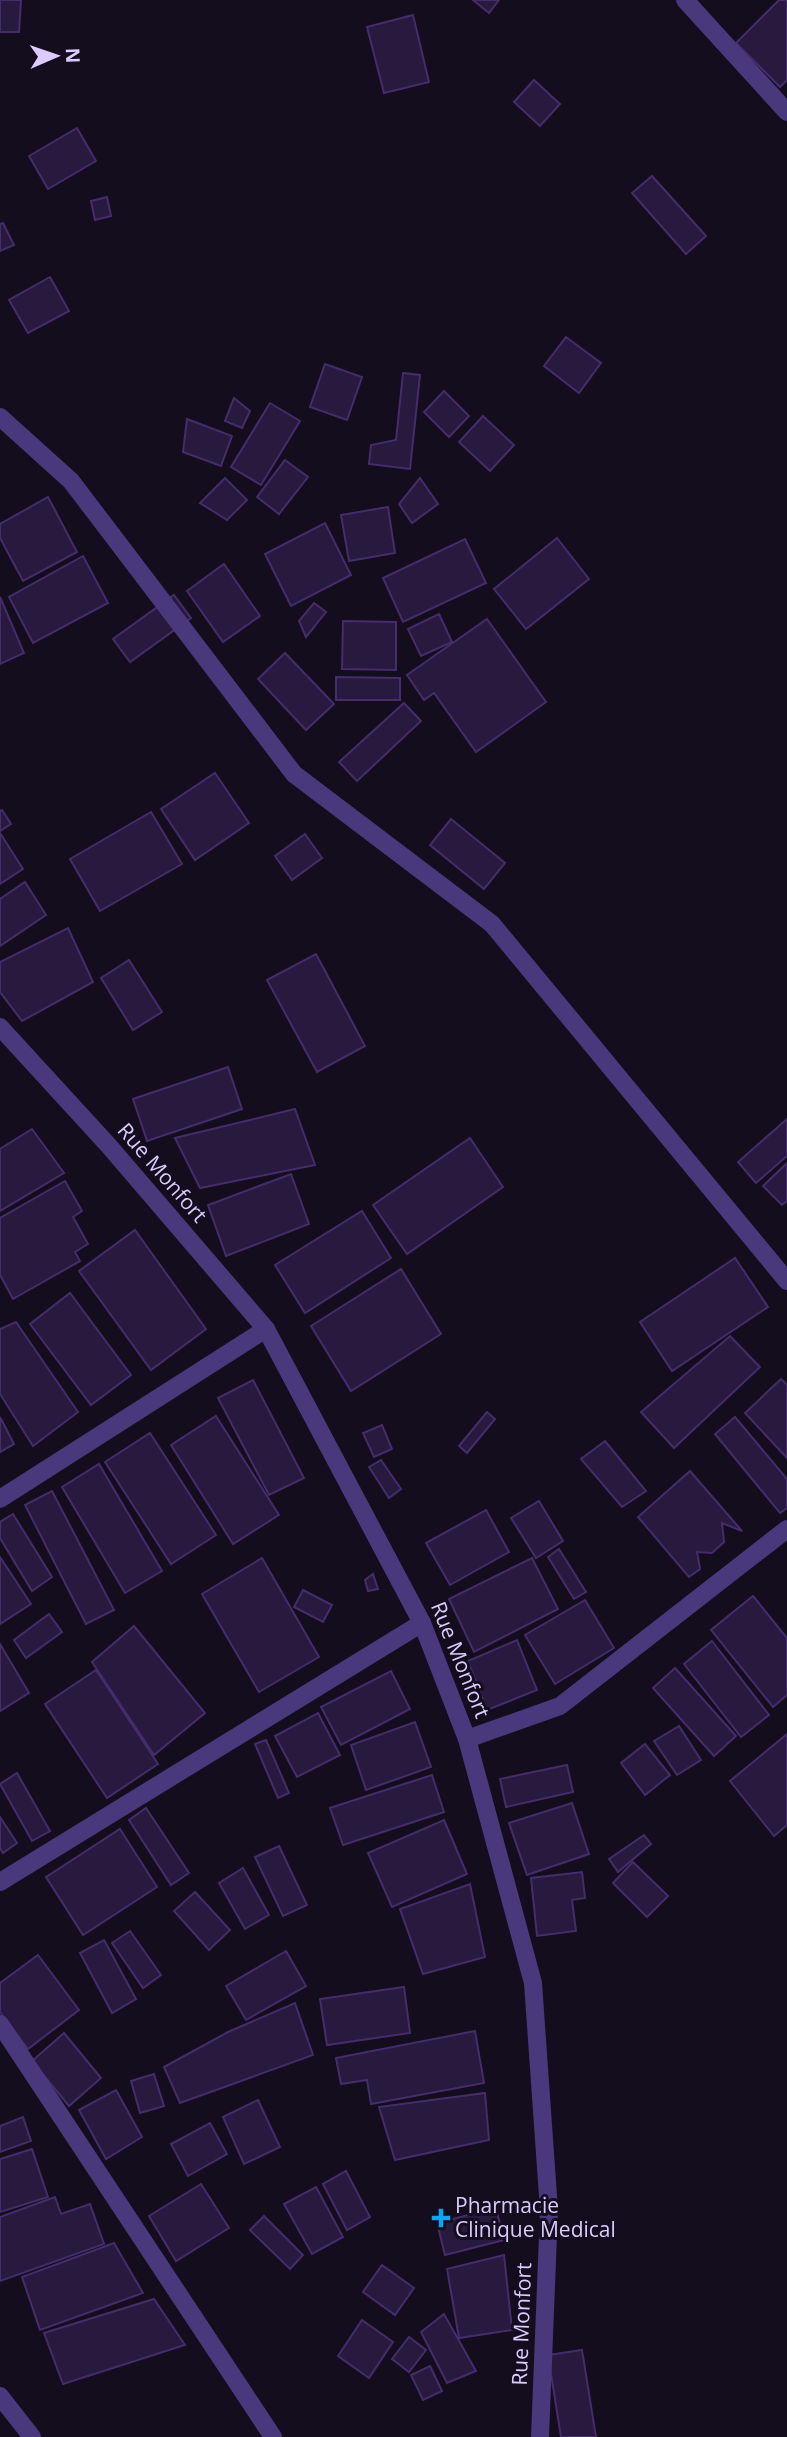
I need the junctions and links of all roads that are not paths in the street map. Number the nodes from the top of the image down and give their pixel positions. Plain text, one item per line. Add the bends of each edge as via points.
1 (685, 0) edge
2 (787, 112) edge
3 (0, 417) edge
4 (0, 1027) edge
5 (787, 1281) edge
6 (266, 1329) junction
7 (0, 1499) edge
8 (787, 1529) edge
9 (422, 1623) junction
10 (467, 1739) junction
11 (0, 1882) edge
12 (0, 2024) edge
13 (0, 2396) edge
14 (32, 2437) edge
15 (272, 2437) edge
16 (540, 2437) edge

1 - 2 street
3 - 5 street via 71,481 294,774 492,924
4 - 6 street, Rue Monfort
6 - 7 street
6 - 9 street, Rue Monfort
8 - 10 street via 560,1706
9 - 10 street, Rue Monfort
9 - 11 street
10 - 16 street, Rue Monfort via 533,1983 550,2210
12 - 15 street
13 - 14 street

